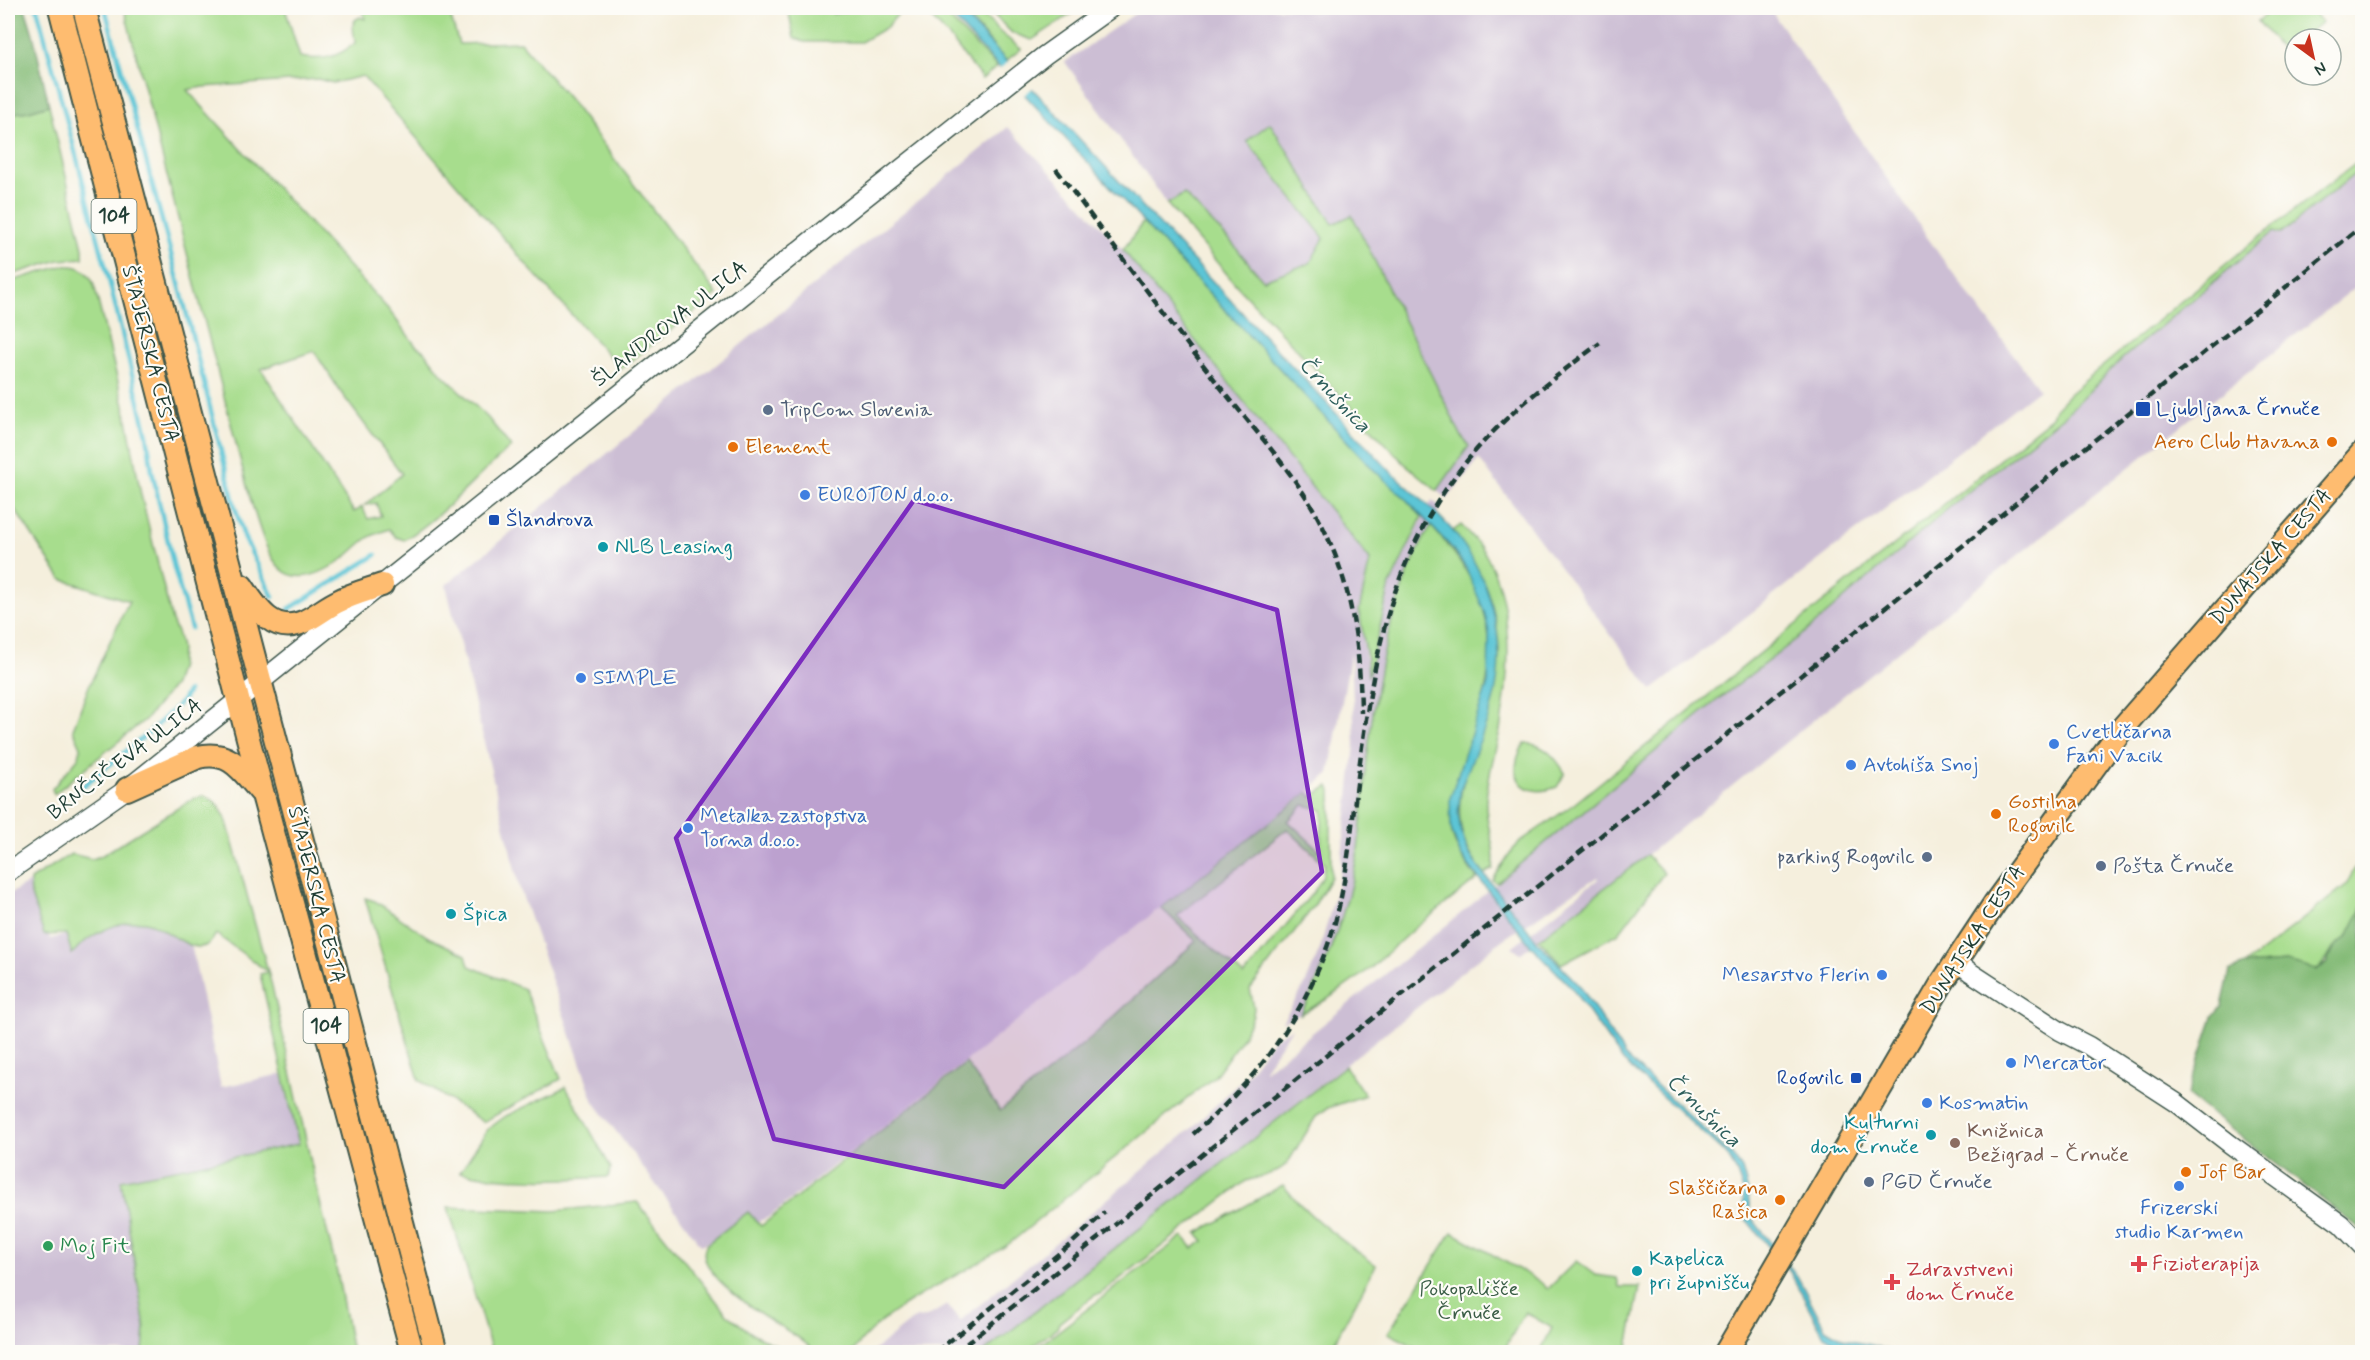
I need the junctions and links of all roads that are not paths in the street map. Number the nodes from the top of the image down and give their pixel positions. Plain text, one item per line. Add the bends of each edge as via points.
1 (60, 8) edge
2 (84, 8) edge
3 (1111, 8) edge
4 (2362, 453) edge
5 (234, 575) junction
6 (382, 585) junction
7 (261, 682) junction
8 (238, 700) junction
9 (127, 789) junction
10 (263, 794) junction
11 (8, 872) edge
12 (1956, 960) junction
13 (2362, 1245) edge
14 (412, 1353) edge
15 (436, 1353) edge
16 (1726, 1353) edge

1 - 8 main road, ŠTAJERSKA CESTA / 104
2 - 5 main road, ŠTAJERSKA CESTA / 104
3 - 6 street, ŠLANDROVA ULICA via 1025,71
4 - 12 main road, DUNAJSKA CESTA via 2124,726
5 - 6 main road via 260,612 283,625 305,621 340,600
5 - 7 main road, ŠTAJERSKA CESTA / 104
6 - 7 street, ŠLANDROVA ULICA
7 - 8 street
7 - 15 main road, ŠTAJERSKA CESTA / 104
8 - 9 street, BRNČIČEVA ULICA
8 - 10 main road, ŠTAJERSKA CESTA / 104
9 - 10 main road via 209,754 221,755 234,763
9 - 11 street, BRNČIČEVA ULICA
10 - 14 main road, ŠTAJERSKA CESTA / 104
12 - 13 street via 2060,1031 2177,1103 2341,1224
12 - 16 main road, DUNAJSKA CESTA

